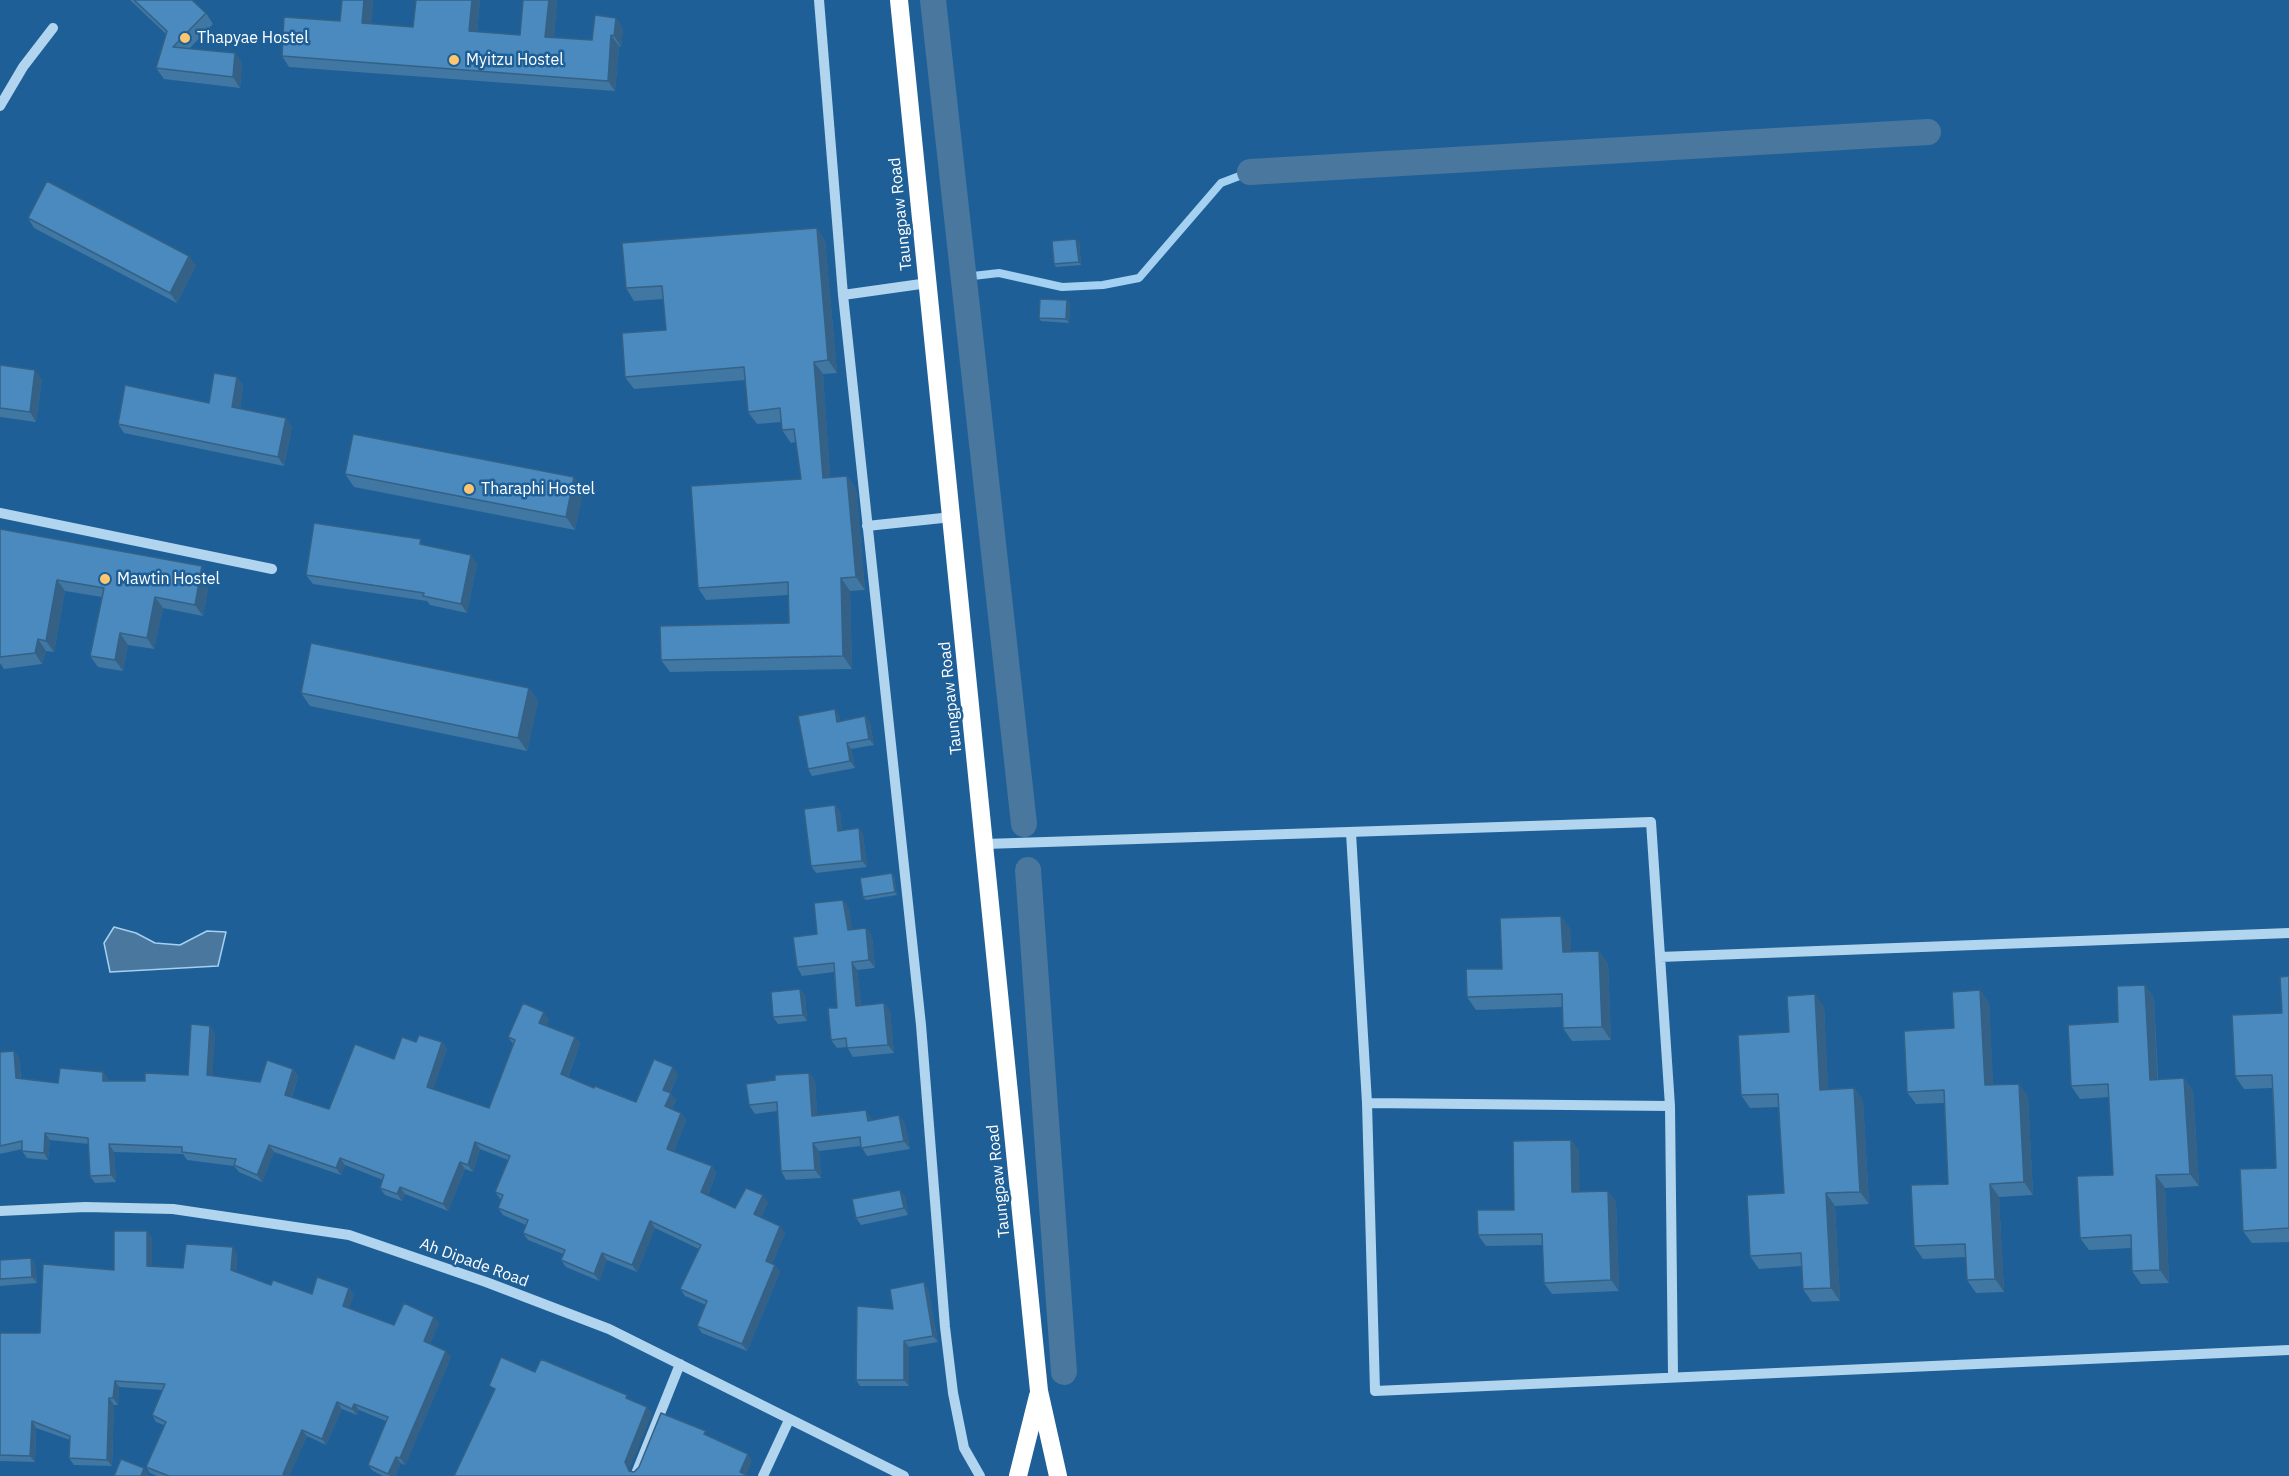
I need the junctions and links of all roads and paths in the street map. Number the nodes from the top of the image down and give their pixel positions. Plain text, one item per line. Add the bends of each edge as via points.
1 (819, 0) edge
2 (899, 0) edge
3 (53, 28) dead end
4 (0, 106) edge
5 (928, 284) junction
6 (843, 295) junction
7 (0, 513) edge
8 (952, 517) junction
9 (867, 526) junction
10 (272, 569) dead end
11 (1351, 834) junction
12 (985, 844) junction
13 (2289, 933) edge
14 (1660, 957) junction
15 (1367, 1103) junction
16 (1670, 1106) junction
17 (0, 1211) edge
18 (2289, 1350) edge
19 (680, 1364) junction
20 (1673, 1376) junction
21 (1039, 1391) junction
22 (789, 1419) junction
23 (637, 1471) edge
24 (763, 1476) edge
25 (904, 1476) edge
26 (980, 1476) edge
27 (1018, 1476) edge
28 (1058, 1476) edge

1 - 6 street
2 - 5 highway, Taungpaw Road
3 - 4 street
5 - 6 street
5 - 8 highway, Taungpaw Road
6 - 9 street
7 - 10 street
8 - 9 street
8 - 12 highway, Taungpaw Road
9 - 26 street via 921,1025 945,1327 964,1448
11 - 12 street
11 - 14 street via 1651,822
11 - 15 street
12 - 21 highway, Taungpaw Road
13 - 14 street
14 - 16 street
15 - 16 street
15 - 20 street via 1375,1391
16 - 20 street
17 - 19 street, Ah Dipade Road via 173,1209 350,1235 609,1329
18 - 20 street
19 - 22 street, Ah Dipade Road
19 - 23 street
21 - 27 highway, Taungpaw Road
21 - 28 highway, Taungpaw Road
22 - 24 street
22 - 25 street, Ah Dipade Road

